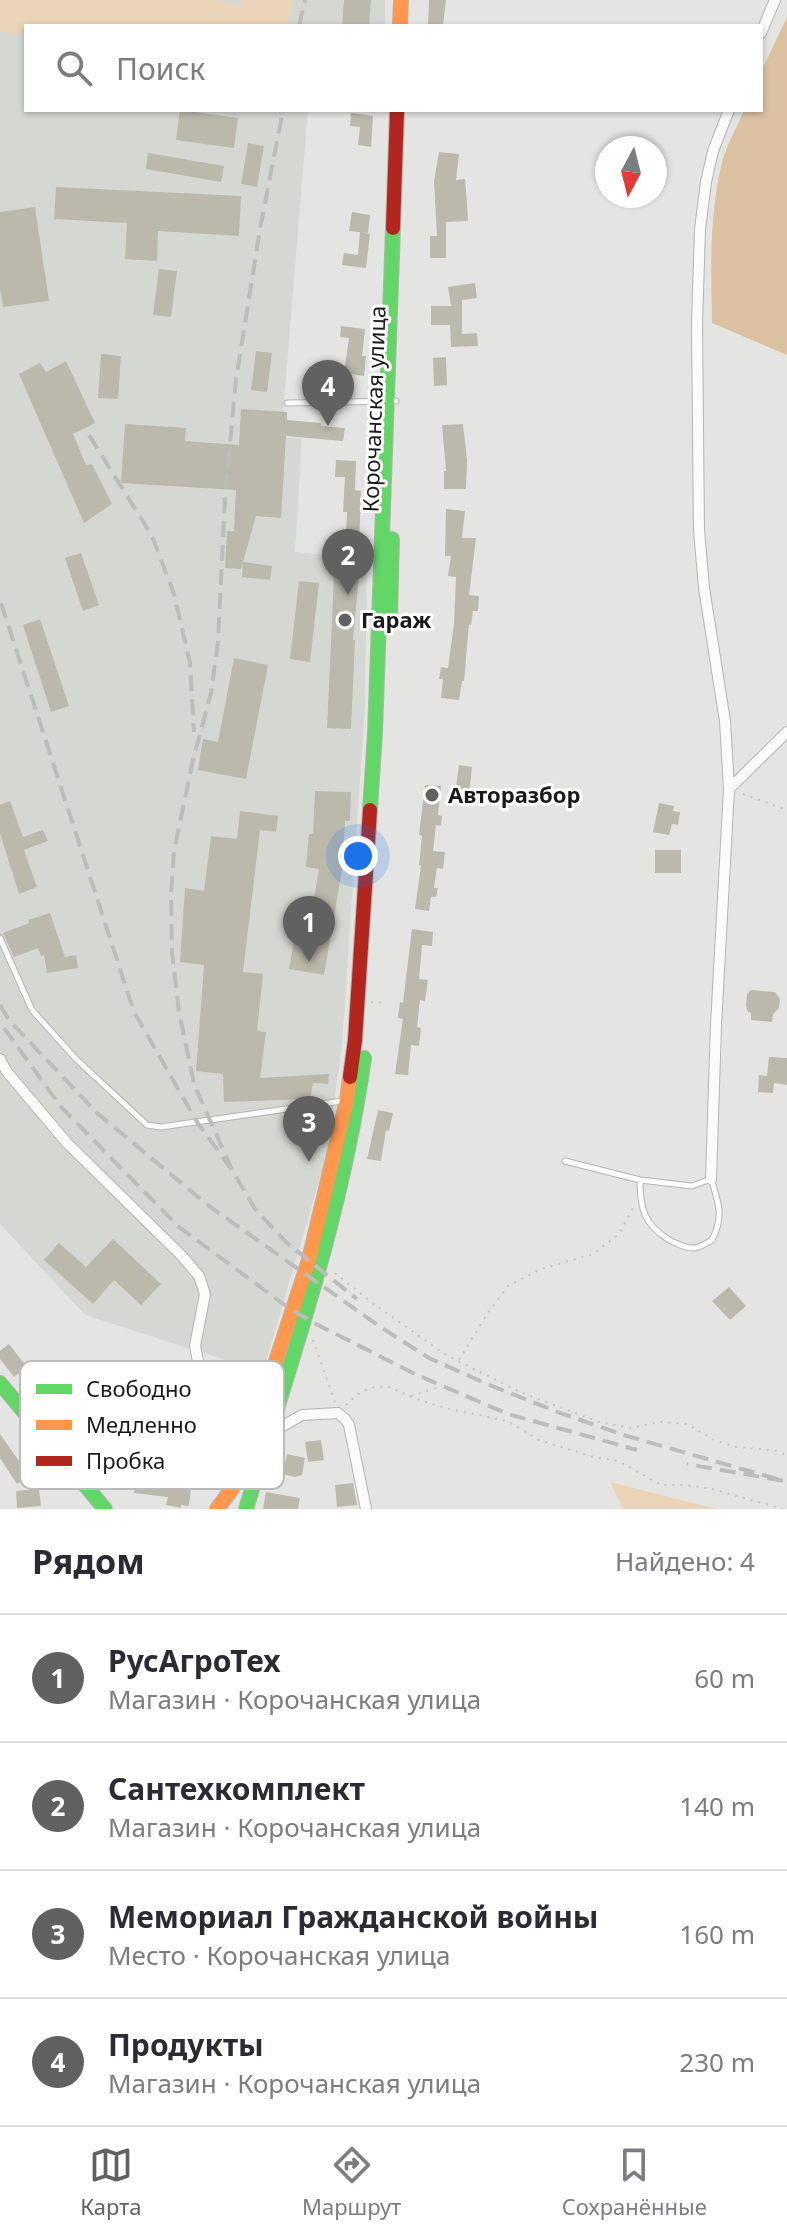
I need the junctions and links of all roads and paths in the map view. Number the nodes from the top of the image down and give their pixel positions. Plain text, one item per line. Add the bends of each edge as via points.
1 (401, 0) edge
2 (410, 0) edge
3 (775, 0) edge
4 (400, 24) edge
5 (409, 24) edge
6 (763, 28) edge
7 (397, 112) edge
8 (407, 112) edge
9 (728, 112) edge
10 (391, 400) junction
11 (287, 403) dead end
12 (787, 732) edge
13 (729, 789) junction
14 (787, 810) edge
15 (0, 938) edge
16 (0, 1059) edge
17 (347, 1100) junction
18 (565, 1161) dead end
19 (711, 1179) junction
20 (640, 1180) junction
21 (640, 1197) junction
22 (327, 1267) dead end
23 (309, 1330) dead end
24 (198, 1361) edge
25 (277, 1361) edge
26 (458, 1361) junction
27 (284, 1380) edge
28 (0, 1383) edge
29 (442, 1386) dead end
30 (410, 1396) junction
31 (20, 1407) edge
32 (338, 1413) junction
33 (284, 1427) edge
34 (787, 1455) edge
35 (232, 1489) edge
36 (252, 1489) edge
37 (101, 1504) edge
38 (113, 1509) edge
39 (217, 1509) edge
40 (246, 1509) edge
41 (366, 1509) edge
42 (783, 1509) edge

1 - 4 main road
2 - 5 main road
3 - 6 street
7 - 10 main road, Корочанская улица
8 - 10 main road, Корочанская улица
9 - 13 street via 706,182 697,324 699,530
10 - 11 lane
10 - 17 main road, Корочанская улица via 375,733
10 - 27 main road, Корочанская улица via 386,732 366,1040 358,1101 319,1268
12 - 13 street
13 - 14 path
13 - 19 street
15 - 17 lane via 32,1010 147,1125
16 - 24 street via 67,1143 199,1276 205,1294 195,1346
17 - 25 main road, Корочанская улица via 305,1275
18 - 20 lane
19 - 20 lane via 692,1186
19 - 21 lane via 719,1227 712,1240 694,1248 656,1232 643,1215
20 - 21 lane
21 - 26 path via 619,1234 593,1254 541,1269 508,1286
22 - 26 path
23 - 32 path
26 - 34 path via 599,1422 631,1428 687,1424 725,1444
28 - 31 main road
29 - 30 path
30 - 32 path via 386,1386 370,1388
30 - 42 path via 507,1421 539,1440 618,1461 661,1485 712,1489
32 - 33 street via 302,1415
32 - 41 street via 349,1425
35 - 39 main road, Корочанская улица
36 - 40 main road, Корочанская улица
37 - 38 main road

